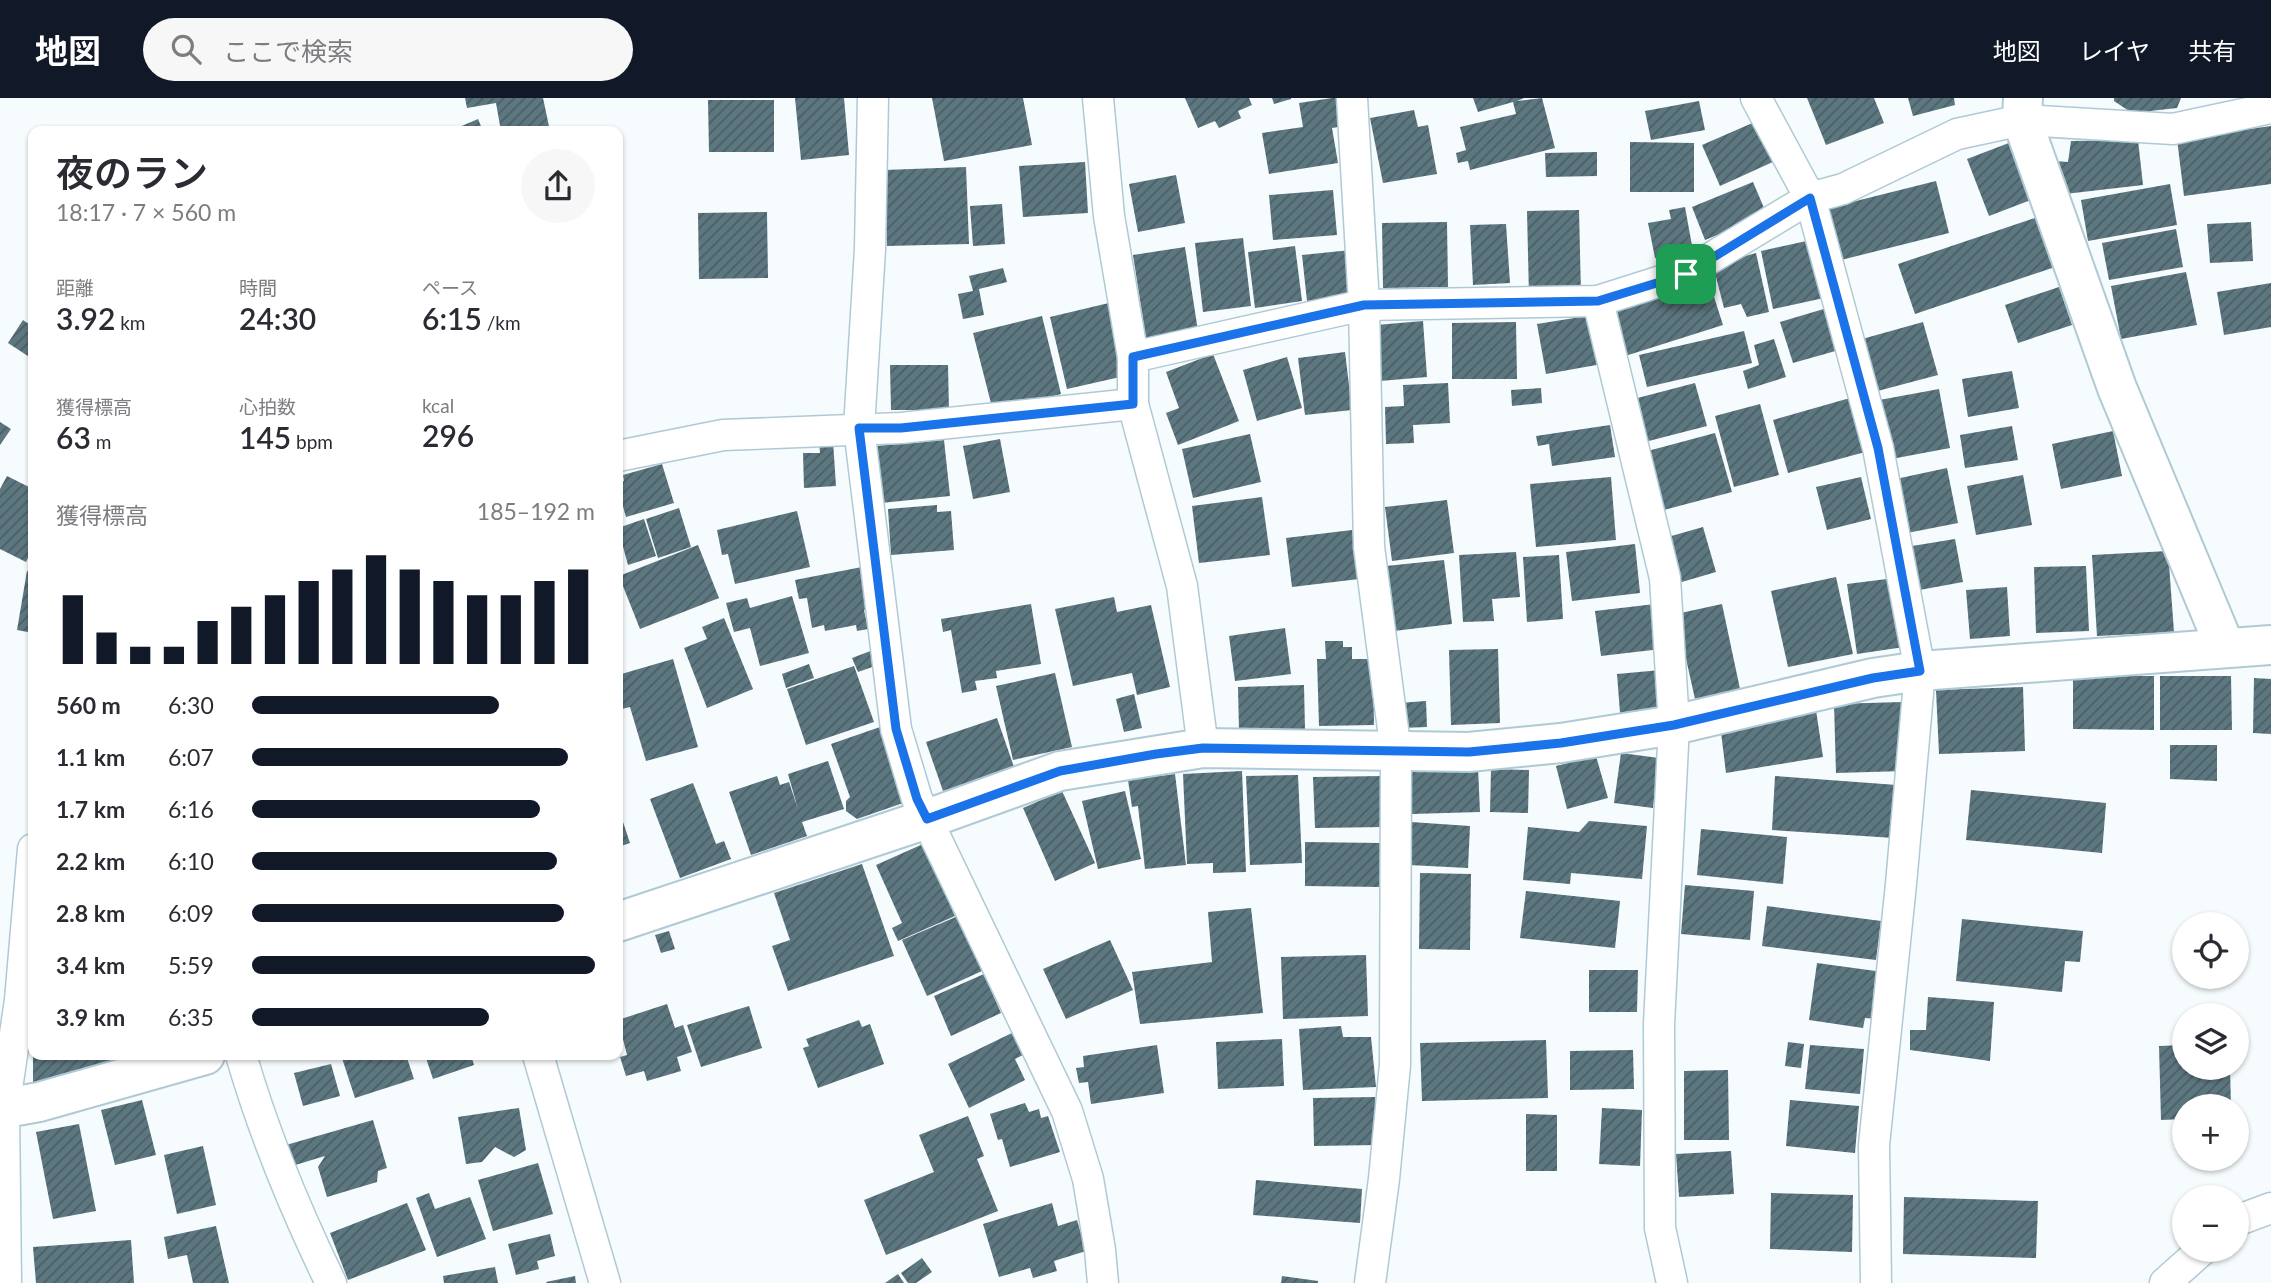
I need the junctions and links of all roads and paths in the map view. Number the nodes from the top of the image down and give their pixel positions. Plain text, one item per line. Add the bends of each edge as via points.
1 (873, 98) edge
2 (1098, 98) edge
3 (1352, 98) edge
4 (1756, 98) edge
5 (2271, 108) edge
6 (2022, 109) edge
7 (1810, 198) junction
8 (1598, 301) junction
9 (1364, 305) junction
10 (1133, 357) junction
11 (1133, 404) junction
12 (859, 428) junction
13 (623, 455) edge
14 (2271, 645) edge
15 (2225, 647) junction
16 (1920, 671) junction
17 (1674, 725) junction
18 (1203, 748) junction
19 (1396, 752) junction
20 (927, 819) junction
21 (28, 907) edge
22 (623, 920) edge
23 (187, 1060) edge
24 (242, 1060) edge
25 (539, 1060) edge
26 (2, 1109) edge
27 (2271, 1208) edge
28 (2249, 1216) edge
29 (2189, 1262) edge
30 (6, 1283) edge
31 (331, 1283) edge
32 (605, 1283) edge
33 (1103, 1283) edge
34 (1370, 1283) edge
35 (1672, 1283) edge
36 (1877, 1283) edge
37 (2165, 1283) edge

1 - 12 street
2 - 10 street via 1110,216
3 - 9 street
4 - 7 street
5 - 6 street via 2173,129
6 - 7 street via 1957,134 1843,190
6 - 15 street via 2117,388
7 - 8 street via 1686,274
7 - 16 street via 1878,448
8 - 9 street
8 - 17 street via 1665,578
9 - 10 street
9 - 19 street via 1369,547
10 - 11 street
11 - 12 street via 901,428
11 - 18 street via 1182,586
12 - 13 street via 723,435
12 - 20 street via 896,729
14 - 15 street
15 - 16 street
16 - 17 street
16 - 36 street via 1874,1145
17 - 19 street via 1469,752
17 - 35 street via 1659,1024 1660,1228
18 - 19 street
18 - 20 street via 1060,771
19 - 34 street via 1395,1065
20 - 22 street
20 - 33 street via 1067,1111 1088,1180
21 - 26 street via 20,1000
23 - 26 street
24 - 31 street via 299,1217
25 - 32 street
26 - 30 street
27 - 28 street
29 - 37 street

